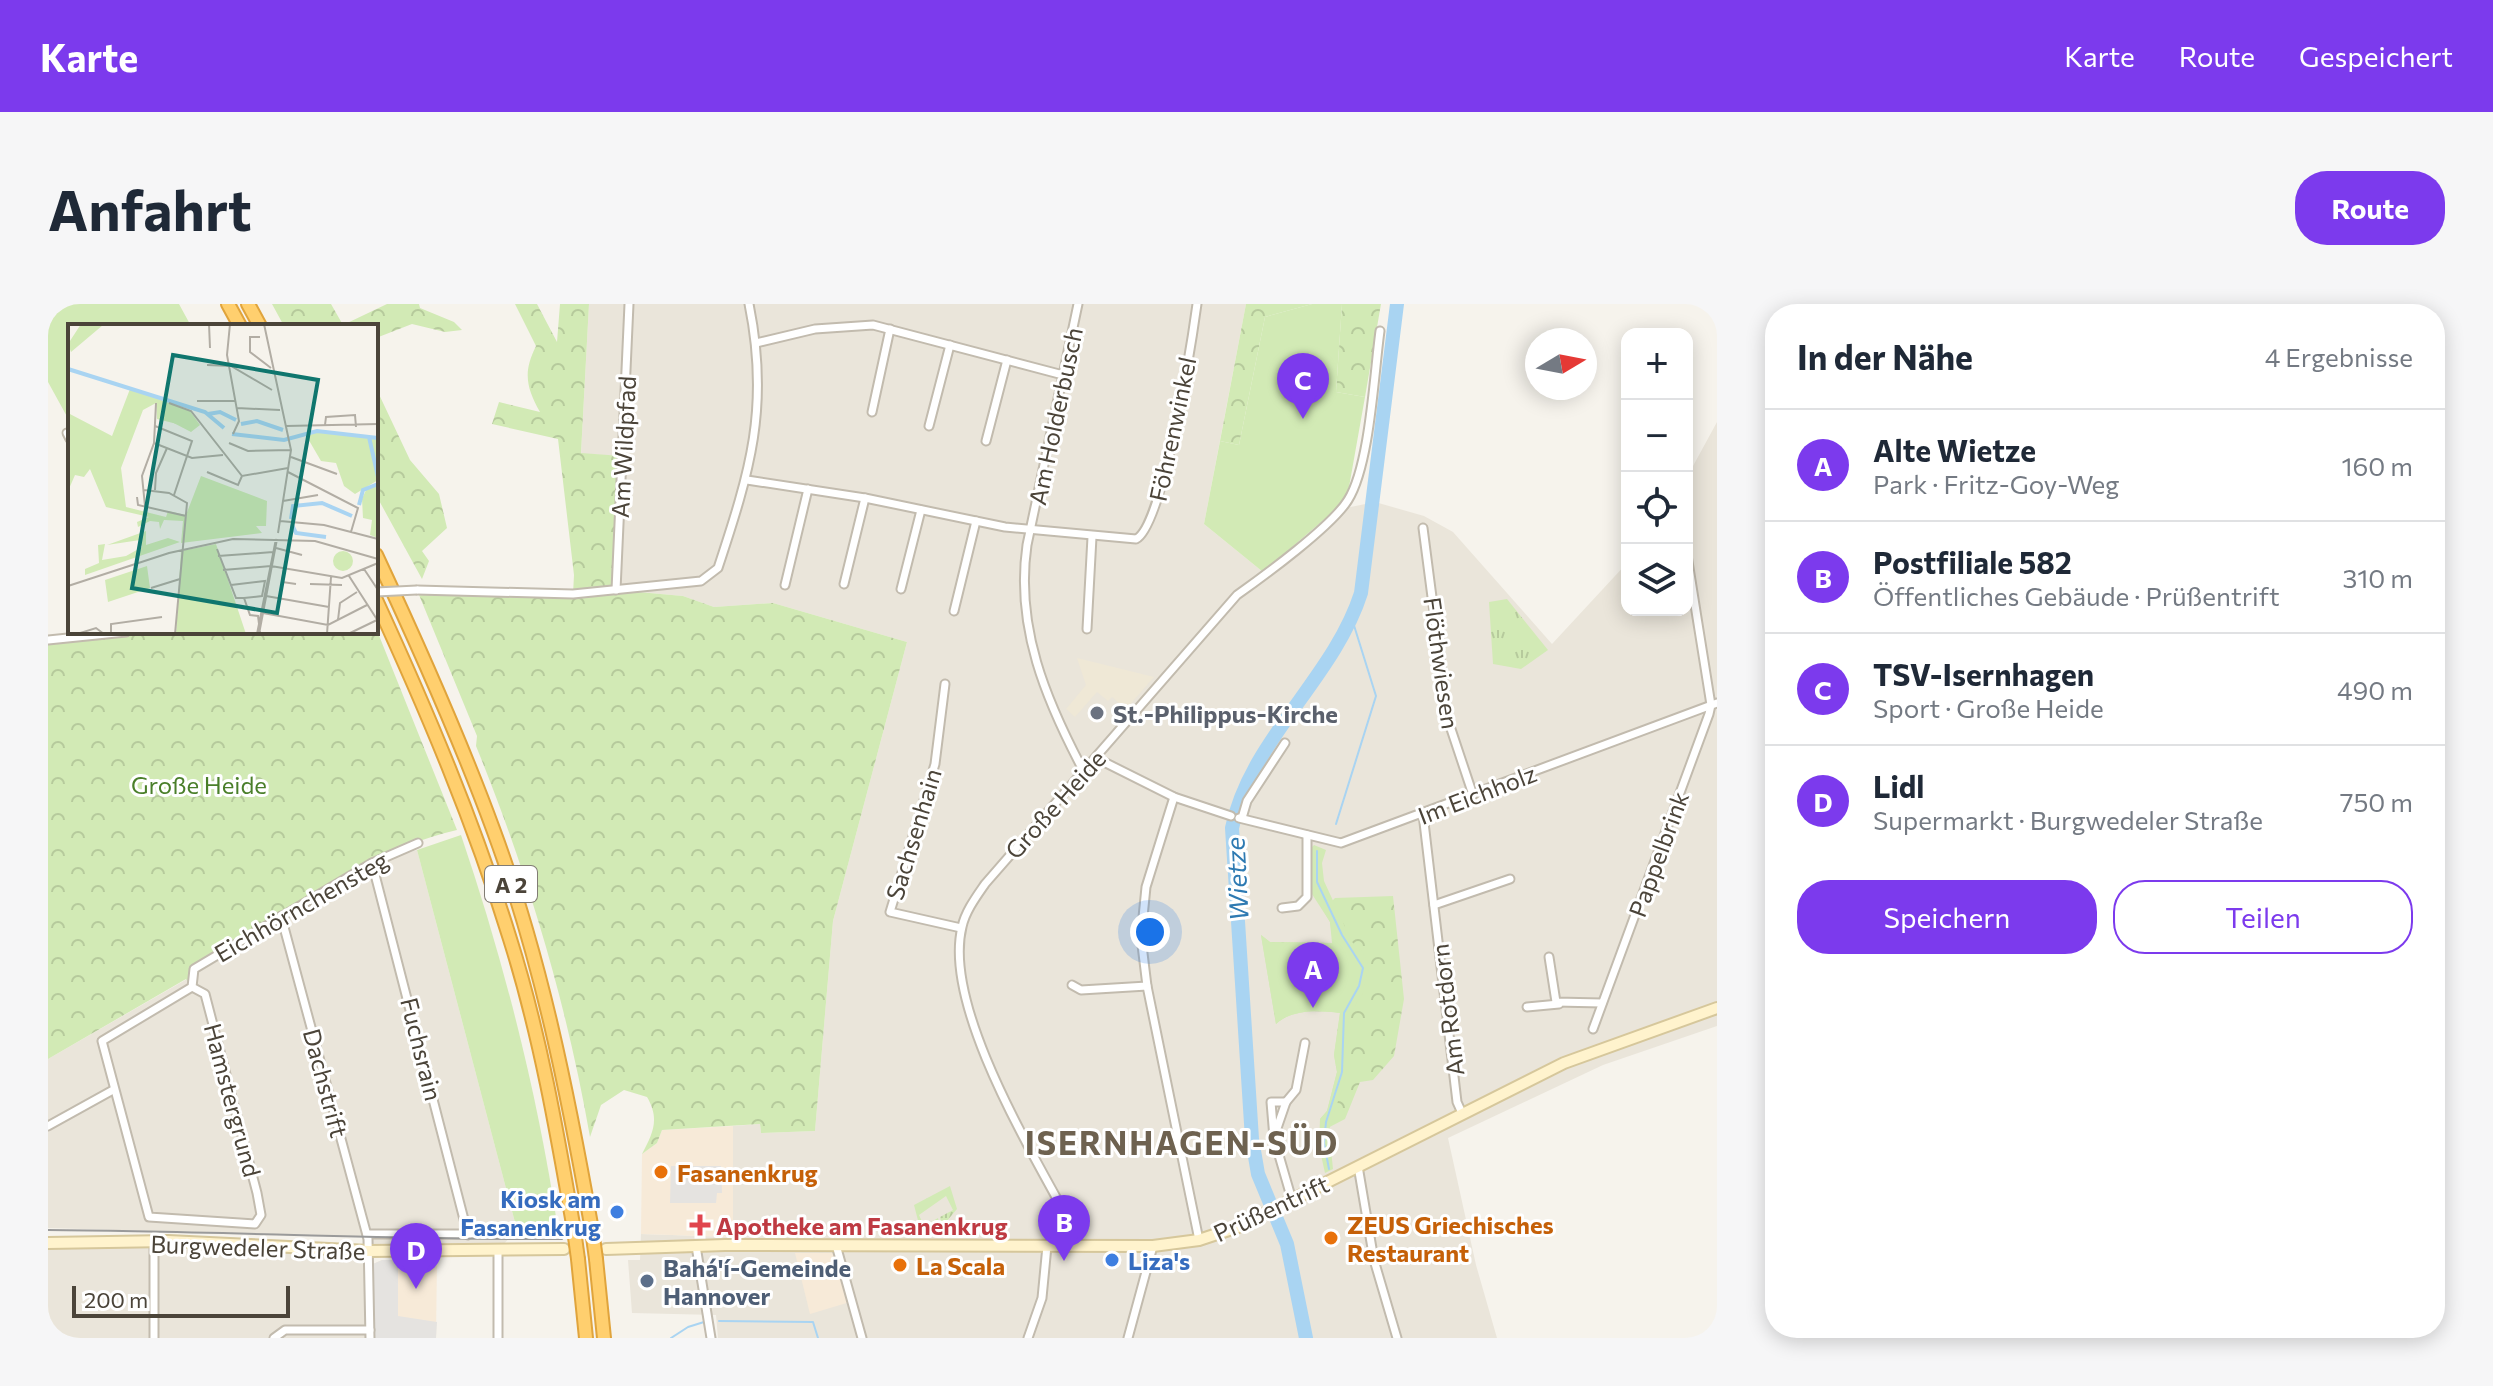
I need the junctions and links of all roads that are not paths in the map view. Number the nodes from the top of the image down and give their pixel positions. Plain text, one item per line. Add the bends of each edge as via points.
1 (228, 304) edge
2 (248, 304) edge
3 (629, 304) edge
4 (749, 304) edge
5 (1078, 304) edge
6 (1197, 304) edge
7 (239, 324) edge
8 (259, 324) edge
9 (890, 329) junction
10 (1380, 331) dead end
11 (756, 343) junction
12 (950, 345) junction
13 (1007, 360) junction
14 (1063, 375) junction
15 (872, 412) dead end
16 (929, 426) dead end
17 (986, 441) dead end
18 (747, 480) junction
19 (808, 489) junction
20 (865, 498) junction
21 (921, 510) junction
22 (976, 521) junction
23 (1031, 528) junction
24 (1423, 528) dead end
25 (1092, 537) junction
26 (378, 559) edge
27 (844, 584) dead end
28 (785, 585) dead end
29 (1693, 588) edge
30 (901, 589) dead end
31 (616, 590) junction
32 (378, 592) edge
33 (378, 605) edge
34 (954, 611) dead end
35 (1087, 629) dead end
36 (106, 634) edge
37 (48, 640) edge
38 (945, 684) dead end
39 (1714, 704) edge
40 (1285, 743) dead end
41 (1096, 758) junction
42 (1083, 770) junction
43 (1473, 795) junction
44 (1174, 797) junction
45 (1423, 814) junction
46 (1237, 817) junction
47 (1307, 835) junction
48 (418, 843) dead end
49 (372, 863) junction
50 (1510, 879) dead end
51 (1434, 905) junction
52 (1282, 908) dead end
53 (281, 916) junction
54 (961, 928) junction
55 (1549, 957) dead end
56 (1072, 985) dead end
57 (1147, 986) junction
58 (192, 987) junction
59 (1602, 1003) junction
60 (1559, 1004) junction
61 (1527, 1007) dead end
62 (1717, 1008) edge
63 (1593, 1029) dead end
64 (1305, 1043) dead end
65 (113, 1090) junction
66 (1286, 1102) junction
67 (1462, 1113) junction
68 (48, 1126) edge
69 (1274, 1138) junction
70 (1358, 1166) junction
71 (1292, 1200) junction
72 (367, 1234) junction
73 (521, 1234) dead end
74 (468, 1235) junction
75 (1199, 1240) junction
76 (154, 1242) junction
77 (48, 1243) edge
78 (836, 1245) junction
79 (696, 1246) junction
80 (1047, 1246) junction
81 (1075, 1246) junction
82 (1153, 1246) junction
83 (564, 1249) dead end
84 (606, 1249) dead end
85 (498, 1250) junction
86 (369, 1251) junction
87 (370, 1334) edge
88 (154, 1338) edge
89 (274, 1338) edge
90 (498, 1338) edge
91 (586, 1338) edge
92 (604, 1338) edge
93 (711, 1338) edge
94 (862, 1338) edge
95 (1028, 1338) edge
96 (1128, 1338) edge
97 (1397, 1338) edge

1 - 7 highway
2 - 8 highway
3 - 31 street, Am Wildpfad
4 - 11 street
5 - 14 street, Am Holderbusch
6 - 25 street, Föhrenwinkel via 1169,456 1147,530 1136,539
9 - 11 street via 837,326
9 - 12 street
9 - 15 street
10 - 41 street, Große Heide via 1362,457 1350,498 1237,595
11 - 18 street via 759,395
12 - 13 street
12 - 16 street
13 - 14 street
13 - 17 street
14 - 23 street, Am Holderbusch
18 - 19 street, Föhrenwinkel
18 - 31 street via 711,576
19 - 20 street, Föhrenwinkel
19 - 28 street
20 - 21 street, Föhrenwinkel
20 - 27 street
21 - 22 street, Föhrenwinkel
21 - 30 street
22 - 23 street, Föhrenwinkel
22 - 34 street
23 - 25 street, Föhrenwinkel
23 - 42 street, Am Holderbusch via 1025,580 1032,652 1045,696
24 - 43 street, Flöthwiesen via 1448,720
25 - 35 street
26 - 92 highway, A 2, bridge via 494,831 546,1003 592,1230
29 - 39 street
31 - 32 street, bridge
33 - 91 highway, A 2, bridge via 454,777 511,941 557,1132
36 - 37 street
38 - 54 street, Sachsenhain via 935,764 890,912
39 - 43 street, Im Eichholz
39 - 59 street, Pappelbrink
40 - 46 street
41 - 42 street, Große Heide
41 - 44 street, Im Eichholz
42 - 54 street, Große Heide via 985,884
43 - 45 street, Im Eichholz
44 - 46 street, Im Eichholz
44 - 57 street via 1146,887 1141,937
45 - 47 street, Im Eichholz via 1341,843
45 - 51 street, Am Rotdorn
46 - 47 street, Im Eichholz
47 - 52 street via 1307,897 1298,906
48 - 49 street, Eichhörnchensteg
49 - 53 street, Eichhörnchensteg
49 - 74 street, Fuchsrain
50 - 51 street
51 - 67 street, Am Rotdorn
53 - 58 street, Eichhörnchensteg via 194,969
53 - 72 street, Dachstrift
54 - 81 street via 964,981 981,1050 1074,1230
55 - 60 street via 1552,994
56 - 57 street via 1081,990
57 - 75 street
58 - 65 street, Eichhörnchensteg via 102,1041
58 - 65 street, Hamstergrund via 205,994 261,1209 258,1221 249,1225 149,1217
59 - 60 street
59 - 63 street, Pappelbrink
60 - 61 street
62 - 67 main road, Prüßentrift via 1564,1063
64 - 66 street via 1296,1090
65 - 68 street
66 - 69 street
66 - 69 street via 1271,1102
67 - 70 main road, Prüßentrift
69 - 71 street
70 - 71 main road, Prüßentrift
70 - 97 street via 1374,1260
71 - 75 main road, Prüßentrift
72 - 74 street, Burgwedeler Straße
72 - 86 street, Dachstrift
73 - 74 street, Burgwedeler Straße
75 - 82 main road, Prüßentrift
76 - 77 main road, Burgwedeler Straße
76 - 86 main road, Burgwedeler Straße
76 - 88 street
78 - 79 main road, Prüßentrift
78 - 80 main road, Prüßentrift
78 - 94 street
79 - 84 main road
79 - 93 street
80 - 81 main road, Prüßentrift
80 - 95 street via 1042,1298
81 - 82 main road, Prüßentrift
82 - 96 street
83 - 85 main road, Burgwedeler Straße
85 - 86 main road, Burgwedeler Straße
85 - 90 street
86 - 87 street, Dachstrift
87 - 89 street via 285,1330

